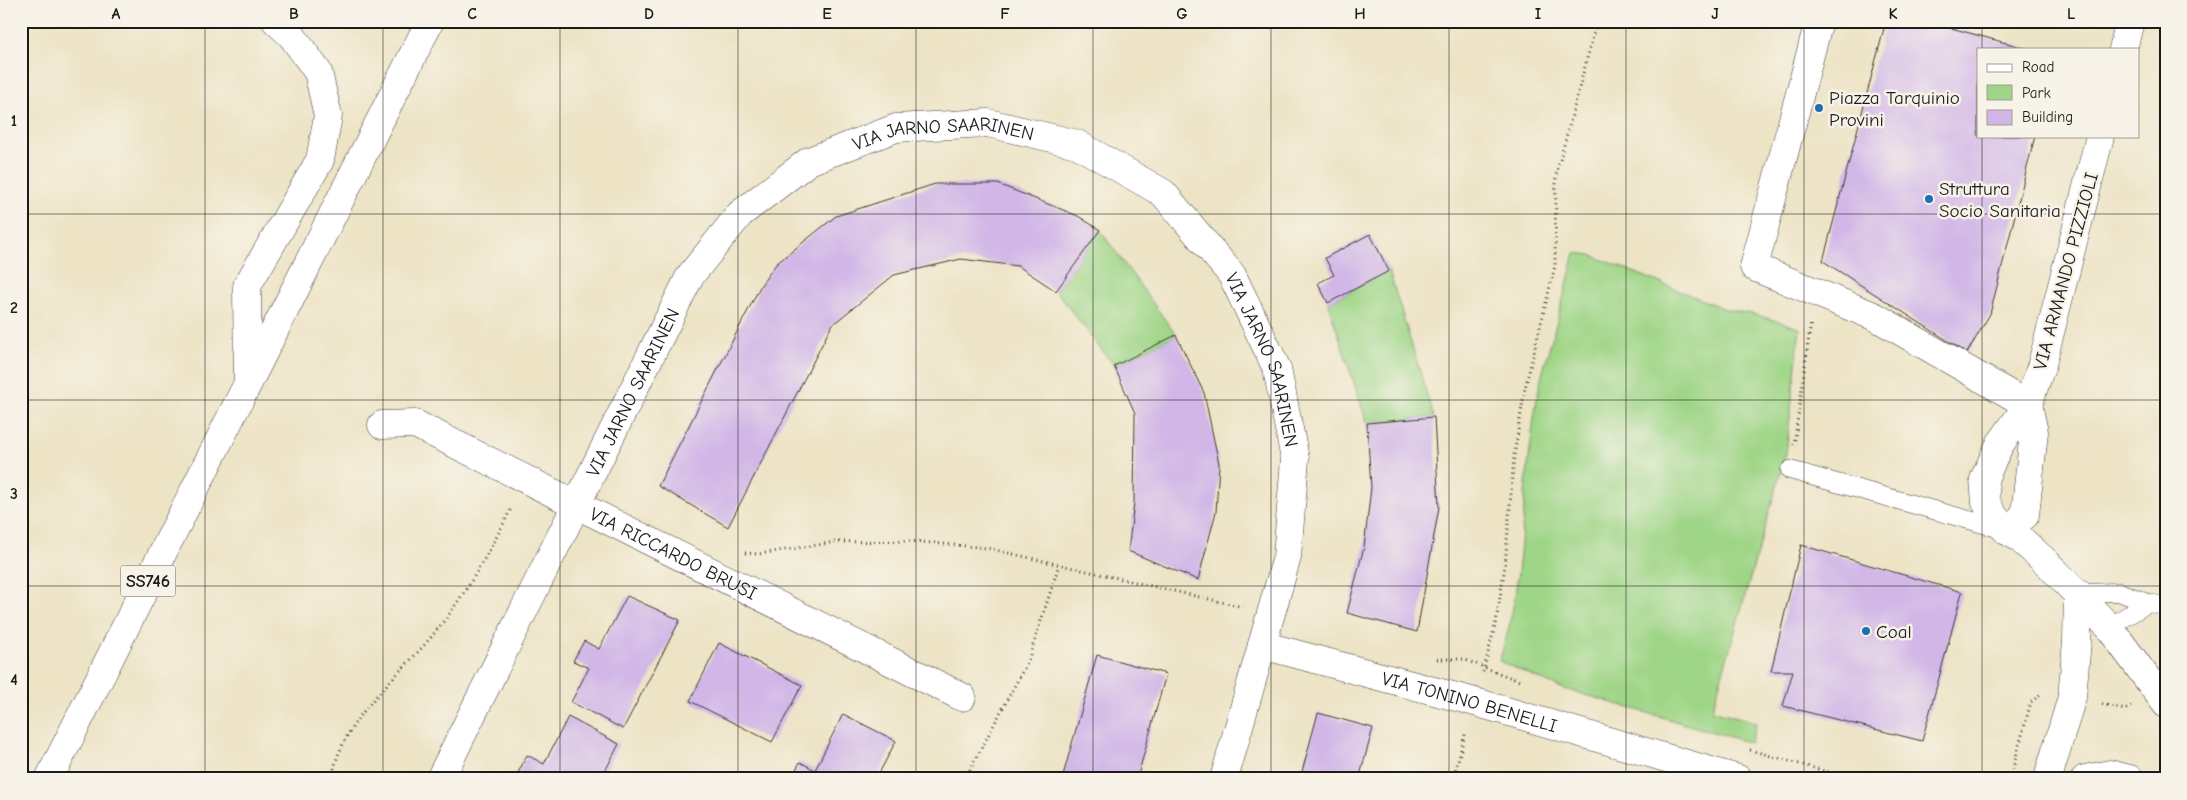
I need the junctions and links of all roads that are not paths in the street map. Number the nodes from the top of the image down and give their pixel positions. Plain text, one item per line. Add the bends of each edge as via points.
1 (276, 21) edge
2 (430, 21) edge
3 (1819, 21) edge
4 (2130, 21) edge
5 (2123, 48) edge
6 (2099, 138) edge
7 (248, 383) junction
8 (2028, 405) junction
9 (382, 424) dead end
10 (1790, 470) road end
11 (576, 504) junction
12 (2008, 531) junction
13 (2078, 593) junction
14 (2148, 603) junction
15 (2166, 606) edge
16 (2110, 627) junction
17 (1262, 645) junction
18 (962, 697) dead end
19 (2166, 704) edge
20 (1673, 770) edge
21 (49, 779) edge
22 (440, 779) edge
23 (1224, 779) edge
24 (1738, 779) edge
25 (2052, 779) edge
26 (2085, 779) edge
27 (2130, 779) edge

1 - 7 street via 292,36 318,72 328,116 320,160 247,286
2 - 7 street
3 - 8 street via 1754,268 1876,317
4 - 5 street
6 - 8 street, VIA ARMANDO PIZZIOLI via 2042,364
7 - 21 street, SS746
8 - 12 street via 2034,432 2025,516
8 - 12 street, VIA ARMANDO PIZZIOLI via 2000,444 1984,479 1986,502
9 - 11 street, VIA RICCARDO BRUSI via 414,424
10 - 12 lane
11 - 17 street, VIA JARNO SAARINEN via 690,276 740,214 809,161 896,128 988,123 1077,144 1163,193 1232,275 1277,369 1295,459 1286,557
11 - 18 street, VIA RICCARDO BRUSI
11 - 22 street, VIA JARNO SAARINEN
12 - 13 street, VIA ARMANDO PIZZIOLI via 2048,563
13 - 14 lane via 2119,592
13 - 16 street, VIA ARMANDO PIZZIOLI
13 - 25 street via 2072,697 2050,771
14 - 15 lane
14 - 16 lane
16 - 19 street, VIA ARMANDO PIZZIOLI
17 - 20 street, VIA TONINO BENELLI via 1475,702
17 - 23 street, VIA JARNO SAARINEN
20 - 24 street, VIA TONINO BENELLI
26 - 27 street via 2110,774

